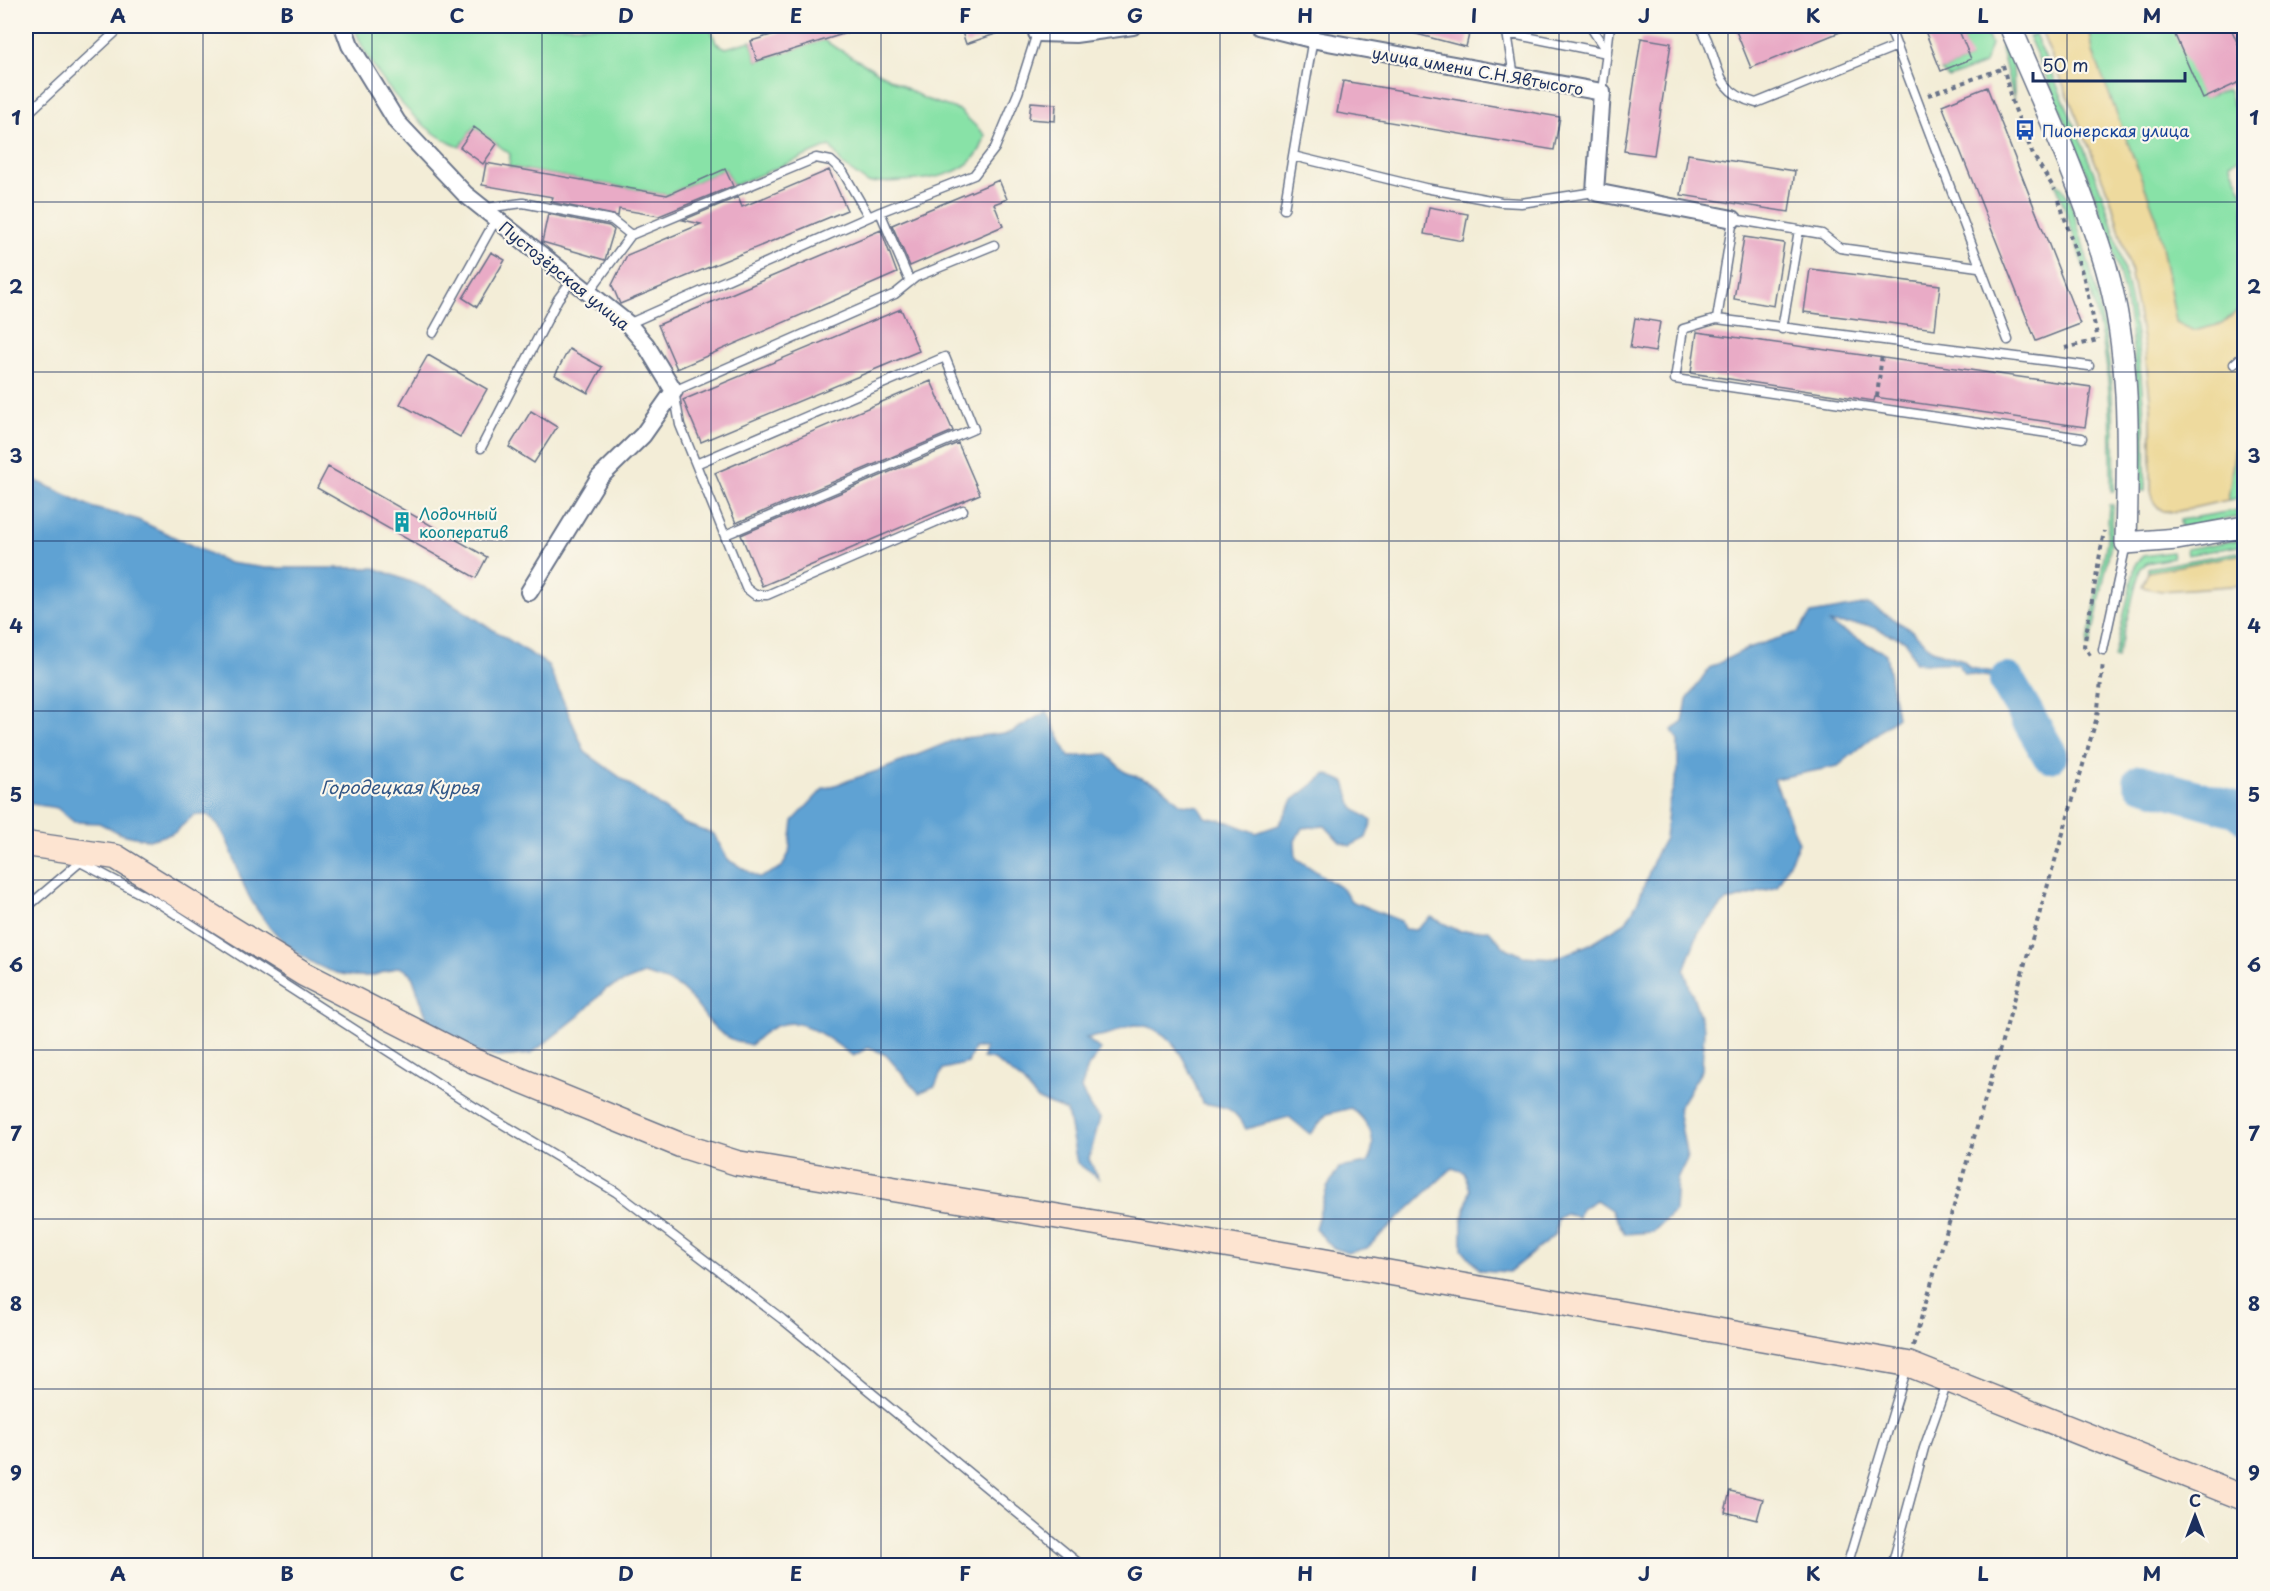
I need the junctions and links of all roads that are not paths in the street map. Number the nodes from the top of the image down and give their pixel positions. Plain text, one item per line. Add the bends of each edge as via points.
1 (122, 26) edge
2 (343, 26) edge
3 (1133, 26) edge
4 (1259, 26) edge
5 (1590, 26) edge
6 (1610, 26) edge
7 (1700, 26) edge
8 (1889, 26) edge
9 (2010, 26) edge
10 (1035, 29) edge
11 (1506, 29) edge
12 (1313, 32) edge
13 (1898, 46) junction
14 (1607, 53) junction
15 (1514, 77) junction
16 (1602, 92) junction
17 (26, 115) edge
18 (1293, 156) junction
19 (1595, 192) junction
20 (482, 208) junction
21 (1284, 209) dead end
22 (880, 212) junction
23 (869, 217) junction
24 (496, 219) junction
25 (1733, 219) junction
26 (1799, 230) junction
27 (631, 235) junction
28 (994, 245) dead end
29 (1978, 267) junction
30 (572, 280) junction
31 (910, 282) junction
32 (588, 293) junction
33 (1717, 319) junction
34 (628, 324) junction
35 (1782, 329) junction
36 (433, 333) dead end
37 (2008, 340) dead end
38 (2244, 355) edge
39 (2234, 364) dead end
40 (2089, 366) road end
41 (674, 391) junction
42 (2082, 438) dead end
43 (481, 448) dead end
44 (696, 464) junction
45 (963, 510) dead end
46 (2244, 527) edge
47 (725, 535) junction
48 (2126, 543) junction
49 (529, 592) dead end
50 (2103, 650) dead end
51 (26, 844) edge
52 (26, 908) edge
53 (1908, 1364) junction
54 (1948, 1380) junction
55 (2244, 1498) edge
56 (1082, 1566) edge
57 (1846, 1566) edge
58 (1892, 1566) edge

1 - 17 lane
2 - 20 street, Пустозёрская улица via 350,45 397,122
3 - 10 street via 1075,34
4 - 12 street, улица имени С.Н.Явтысого
5 - 14 lane
6 - 14 lane
7 - 13 lane via 1726,88 1756,104
8 - 13 lane
9 - 48 street via 2079,188 2106,268 2125,385
10 - 22 lane via 1018,93 995,148 974,176
11 - 14 lane
11 - 15 lane
12 - 15 street, улица имени С.Н.Явтысого
12 - 18 lane
13 - 29 lane
14 - 16 lane
15 - 16 street, улица имени С.Н.Явтысого
16 - 19 street, улица имени С.Н.Явтысого
18 - 19 lane via 1501,202 1521,203
18 - 21 lane
19 - 25 street
20 - 24 street, Пустозёрская улица
20 - 27 lane via 523,203 612,220
22 - 23 lane
22 - 31 lane
23 - 27 lane via 843,172 831,160 816,158
23 - 34 lane
24 - 30 street, Пустозёрская улица
24 - 36 lane
25 - 26 lane
25 - 33 lane
26 - 29 lane via 1822,234 1840,248
26 - 35 lane
27 - 32 lane
28 - 31 lane
29 - 37 lane
30 - 32 street, Пустозёрская улица
30 - 43 lane via 558,299
31 - 41 lane via 895,294
32 - 34 street, Пустозёрская улица
33 - 35 lane
33 - 42 lane via 1683,329 1675,378
34 - 41 street, Пустозёрская улица
35 - 40 lane
38 - 39 lane
41 - 44 lane via 680,425
41 - 49 street via 643,435 599,478
44 - 47 lane
44 - 47 lane via 945,357 975,429
45 - 47 lane via 767,596 755,596 746,588
46 - 48 street
48 - 50 lane
51 - 53 main road via 116,857 304,974 474,1061 680,1145 737,1163
52 - 56 lane via 80,862 160,904 476,1108 616,1192 782,1319
53 - 54 main road
53 - 57 lane
54 - 55 main road
54 - 58 lane via 1924,1448

